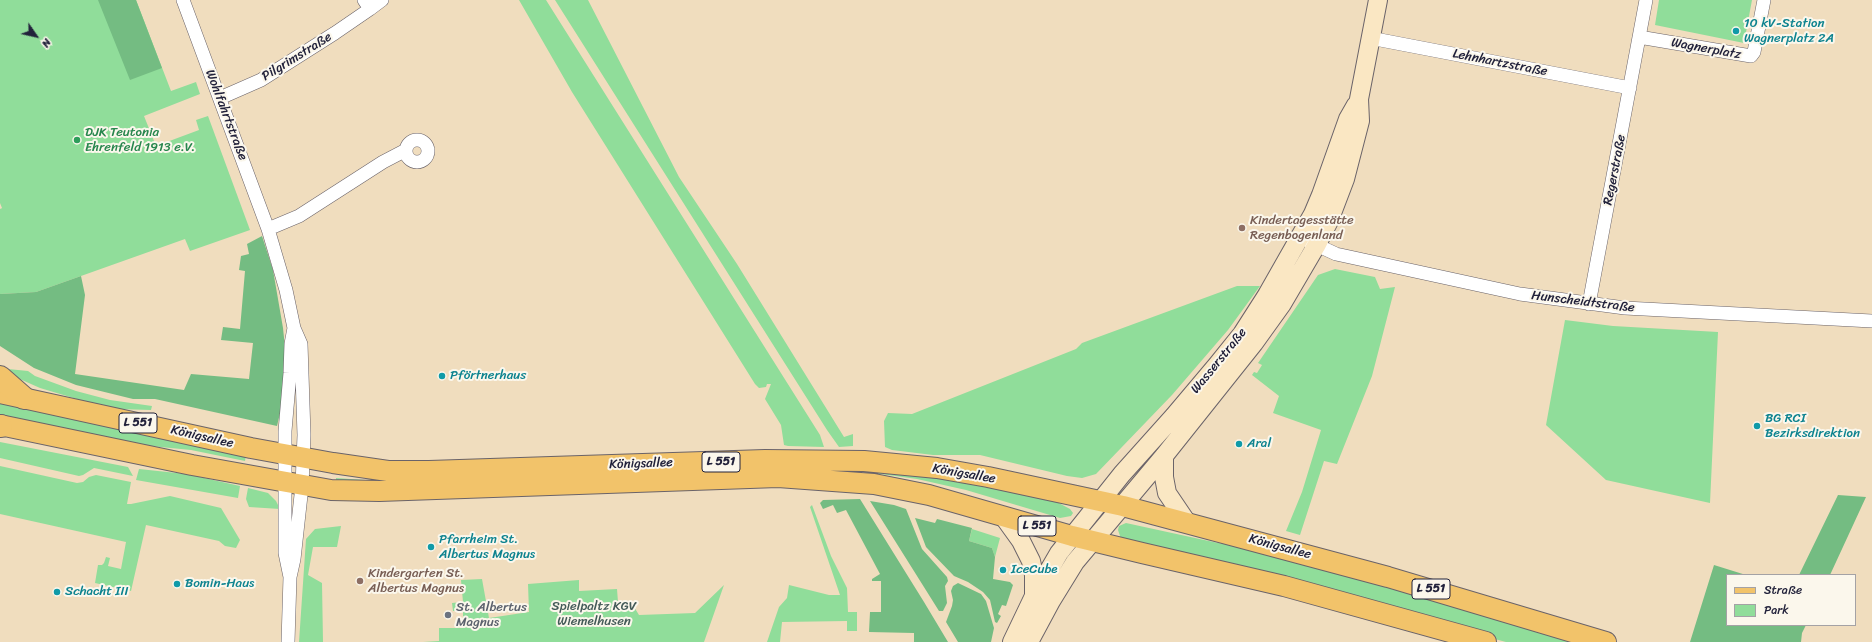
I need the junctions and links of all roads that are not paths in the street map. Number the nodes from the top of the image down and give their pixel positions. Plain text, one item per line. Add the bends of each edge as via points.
1 (183, 0) edge
2 (382, 0) edge
3 (1378, 0) edge
4 (1646, 0) edge
5 (1764, 0) edge
6 (367, 5) edge
7 (1639, 37) junction
8 (1370, 38) junction
9 (1630, 88) junction
10 (220, 98) junction
11 (1359, 99) junction
12 (406, 150) dead end
13 (268, 229) junction
14 (1301, 237) junction
15 (1316, 246) junction
16 (1589, 304) junction
17 (1872, 321) edge
18 (294, 328) junction
19 (0, 377) edge
20 (0, 393) edge
21 (24, 398) junction
22 (0, 426) edge
23 (294, 456) junction
24 (1164, 456) junction
25 (293, 484) junction
26 (1099, 501) junction
27 (1123, 506) junction
28 (1003, 516) junction
29 (1188, 524) junction
30 (1072, 536) junction
31 (1092, 541) junction
32 (290, 577) junction
33 (1034, 596) junction
34 (288, 642) edge
35 (1012, 642) edge
36 (1029, 642) edge
37 (1486, 642) edge
38 (1606, 642) edge

1 - 10 street, Wohlfahrtstraße
2 - 6 street, Pilgrimstraße
3 - 8 main road, Wasserstraße
4 - 7 street
5 - 7 street, Wagnerplatz via 1754,52 1751,56
6 - 10 street, Pilgrimstraße via 260,80
7 - 9 street, Regerstraße
8 - 9 street, Lehnhartzstraße
8 - 11 main road, Wasserstraße
9 - 16 street, Regerstraße
10 - 13 street, Wohlfahrtstraße
11 - 14 main road, Wasserstraße via 1348,119 1322,195
11 - 15 main road, Wasserstraße via 1360,121 1345,179
12 - 13 street via 299,216
13 - 18 street, Wohlfahrtstraße
14 - 15 street, Hunscheidtstraße
14 - 26 main road, Wasserstraße via 1242,334
15 - 16 street, Hunscheidtstraße via 1336,254 1520,294
15 - 24 main road, Wasserstraße via 1271,321
16 - 17 street, Hunscheidtstraße via 1669,311
18 - 23 street, Wohlfahrtstraße via 285,431
18 - 23 street, Wohlfahrtstraße via 301,344 304,435
19 - 21 highway
20 - 21 main road, Königsallee / L 551
21 - 23 main road, Königsallee / L 551
22 - 25 main road, Königsallee / L 551
23 - 25 street
23 - 25 street
23 - 26 main road, Königsallee / L 551 via 388,471 765,460 888,462 988,477
24 - 27 main road, Wasserstraße
24 - 29 main road via 1167,493
25 - 28 main road, Königsallee / L 551 via 332,490 367,491 770,477 805,478 911,490
25 - 32 street via 294,560
25 - 32 street via 285,553
26 - 27 main road, Königsallee / L 551
26 - 30 main road, Wasserstraße
27 - 29 main road, Königsallee / L 551
27 - 31 main road, Wasserstraße
28 - 30 main road, Königsallee / L 551
28 - 33 main road, Wasserstraße / L 551 via 1021,541 1031,561
29 - 38 main road, Königsallee / L 551 via 1388,577
30 - 31 main road, Königsallee / L 551
30 - 33 main road, Wasserstraße
31 - 36 main road, Wasserstraße via 1068,572
31 - 37 main road, Königsallee / L 551 via 1284,586
32 - 34 street
33 - 35 main road, Wasserstraße

